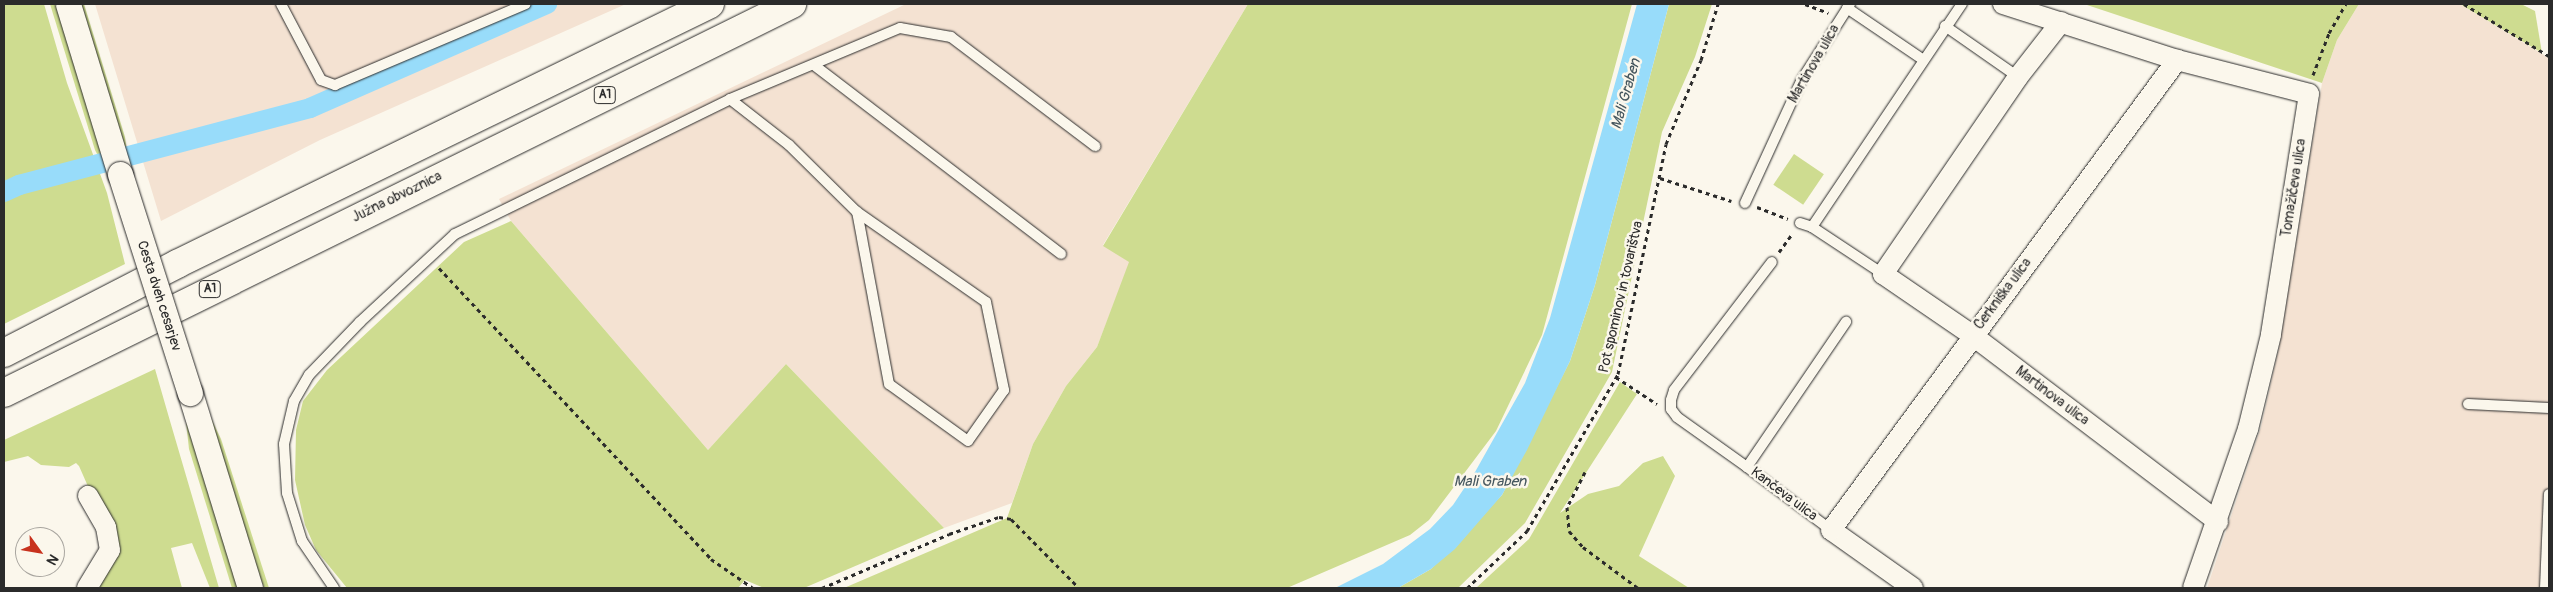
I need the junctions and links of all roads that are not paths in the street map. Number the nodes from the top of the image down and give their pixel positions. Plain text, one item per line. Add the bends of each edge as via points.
1 (68, 4) edge
2 (281, 4) edge
3 (526, 4) edge
4 (710, 4) edge
5 (792, 4) edge
6 (1962, 4) edge
7 (2003, 4) edge
8 (1848, 6) edge
9 (2061, 22) junction
10 (1945, 26) junction
11 (1922, 60) junction
12 (2177, 60) junction
13 (814, 65) junction
14 (2018, 77) junction
15 (730, 99) junction
16 (1095, 146) dead end
17 (1745, 203) dead end
18 (857, 212) junction
19 (1800, 223) road end
20 (1812, 227) junction
21 (1061, 254) dead end
22 (1772, 262) road end
23 (1882, 274) junction
24 (1846, 322) dead end
25 (1972, 335) junction
26 (4, 353) edge
27 (4, 393) edge
28 (2468, 404) dead end
29 (2549, 408) edge
30 (1747, 467) junction
31 (2549, 494) edge
32 (88, 496) dead end
33 (2218, 522) junction
34 (1831, 530) junction
35 (87, 588) edge
36 (250, 588) edge
37 (334, 588) edge
38 (1913, 588) edge
39 (2194, 588) edge
40 (2545, 588) edge

1 - 36 street, Cesta dveh cesarjev, bridge
2 - 3 lane via 321,80 336,85
4 - 26 highway via 177,264
5 - 27 highway, Južna obvoznica / A1
6 - 10 lane
7 - 9 street
8 - 11 lane, Martinova ulica
8 - 17 lane, Martinova ulica via 1800,81
9 - 12 street
9 - 14 street
10 - 11 lane
10 - 14 lane
11 - 20 lane
12 - 25 street, Cerkniška ulica
12 - 33 street, Tomažičeva ulica via 2309,94 2271,334 2248,430
13 - 15 lane
13 - 16 lane via 900,28 951,37
13 - 21 lane
14 - 23 street
15 - 18 lane via 789,145
15 - 37 lane via 455,234 428,256 309,375 294,401 287,423 286,480 294,523 308,553
18 - 18 lane via 986,302 1004,390 968,441 889,384
19 - 20 lane, Martinova ulica
20 - 23 lane, Martinova ulica
22 - 30 lane via 1674,390 1671,409 1677,417
23 - 25 street, Martinova ulica
24 - 30 lane, Kančeva ulica
25 - 33 street, Martinova ulica
25 - 34 street, Cerkniška ulica
28 - 29 lane
30 - 34 lane, Kančeva ulica
31 - 40 lane
32 - 35 street via 106,527 110,550
33 - 39 street, Tomažičeva ulica
34 - 38 street, Kančeva ulica

